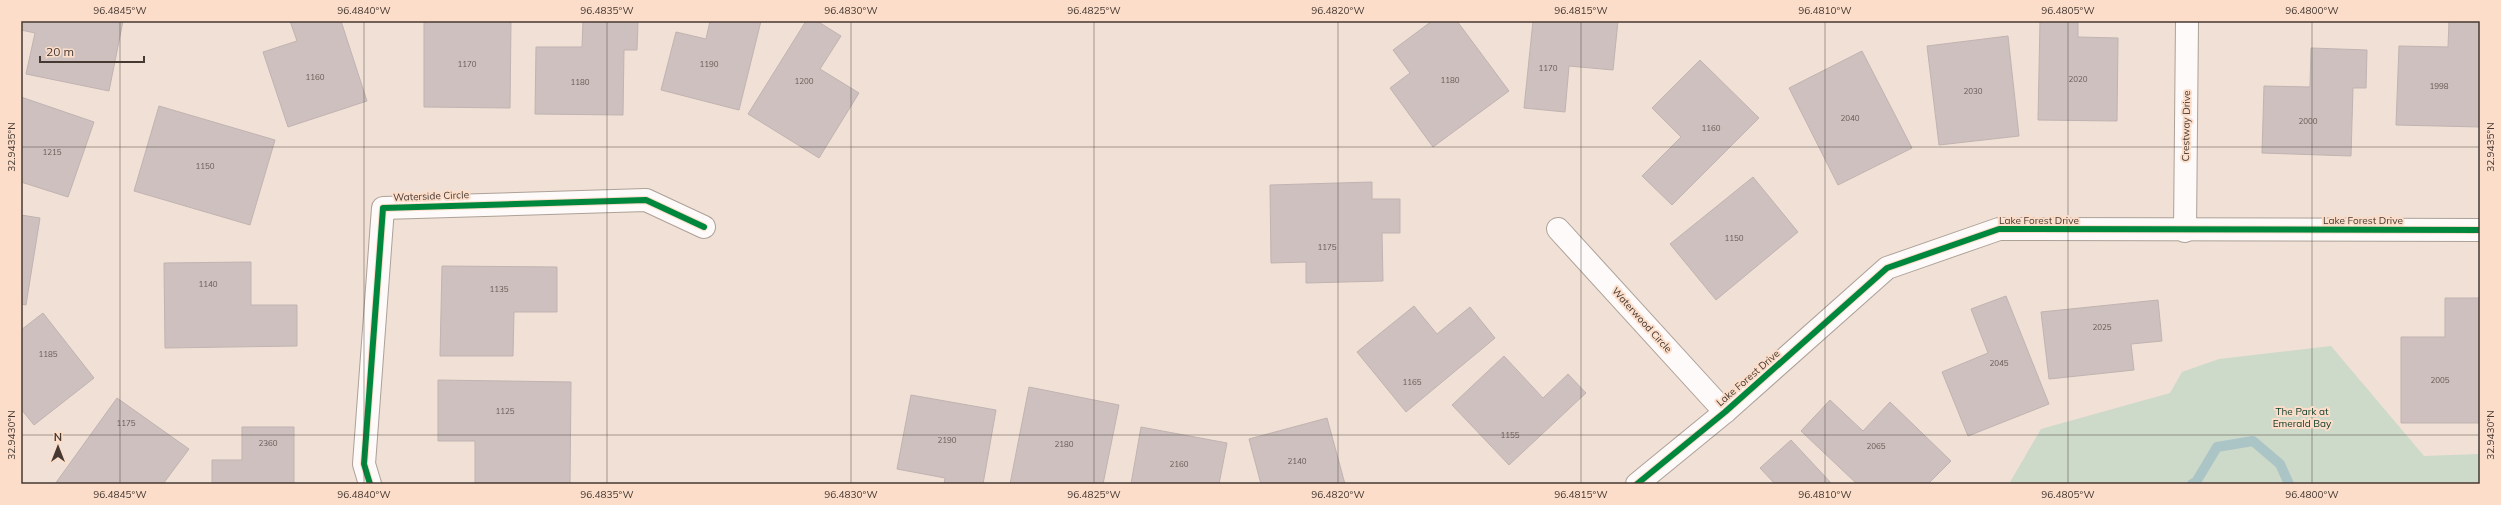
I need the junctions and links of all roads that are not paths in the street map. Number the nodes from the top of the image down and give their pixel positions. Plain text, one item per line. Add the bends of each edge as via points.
1 (2188, 21) edge
2 (704, 227) dead end
3 (1558, 229) dead end
4 (2480, 230) edge
5 (2185, 231) junction
6 (1725, 412) junction
7 (370, 484) edge
8 (1637, 484) edge

1 - 5 street, Crestway Drive
2 - 7 street, Waterside Circle via 646,200 383,208 364,464
3 - 6 street, Waterwood Circle
4 - 5 street, Lake Forest Drive
5 - 6 street, Lake Forest Drive via 1999,229 1887,268
6 - 8 street, Lake Forest Drive

